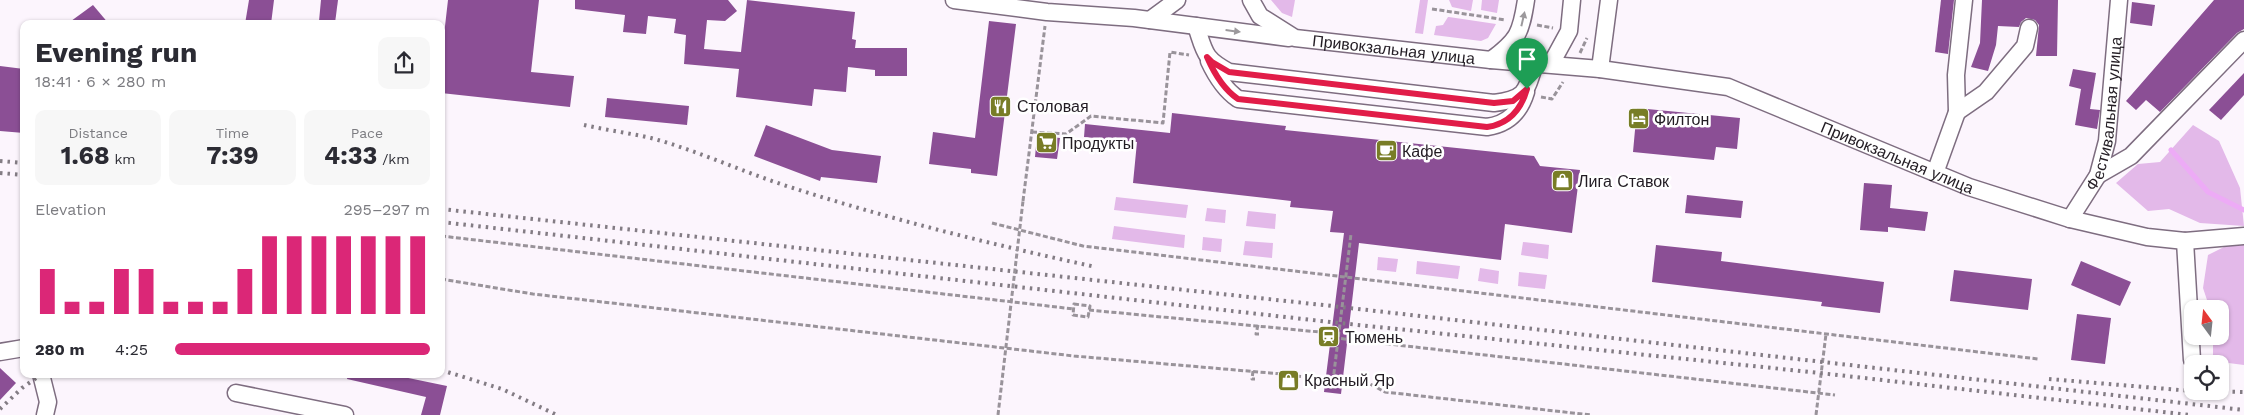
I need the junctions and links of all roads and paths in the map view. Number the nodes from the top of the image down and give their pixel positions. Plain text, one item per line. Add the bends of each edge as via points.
1 (954, 0) edge
2 (1176, 0) edge
3 (1250, 0) edge
4 (1526, 0) edge
5 (1572, 0) edge
6 (1609, 0) edge
7 (1964, 0) edge
8 (2119, 0) edge
9 (997, 3) edge
10 (1047, 12) junction
11 (1150, 20) junction
12 (1196, 26) junction
13 (2029, 28) dead end
14 (1295, 38) junction
15 (2244, 40) edge
16 (1207, 57) junction
17 (1491, 60) junction
18 (1543, 64) junction
19 (1600, 69) junction
20 (1527, 89) junction
21 (1957, 112) junction
22 (1935, 173) junction
23 (2098, 175) junction
24 (2070, 219) junction
25 (992, 223) dead end
26 (1351, 234) dead end
27 (445, 236) edge
28 (2244, 236) edge
29 (2185, 241) junction
30 (445, 280) edge
31 (1074, 309) junction
32 (1089, 310) junction
33 (1258, 325) junction
34 (1259, 334) dead end
35 (1826, 334) junction
36 (20, 349) edge
37 (0, 352) edge
38 (2192, 355) edge
39 (2038, 359) dead end
40 (1253, 371) junction
41 (1282, 374) junction
42 (1296, 376) junction
43 (42, 378) edge
44 (1255, 379) dead end
45 (1332, 389) dead end
46 (236, 393) dead end
47 (1818, 393) junction
48 (1835, 395) dead end
49 (45, 415) edge
50 (345, 415) edge
51 (998, 415) edge
52 (1591, 415) edge
53 (1816, 415) edge

1 - 9 street, Привокзальная улица
2 - 11 street
3 - 14 street, Привокзальная улица via 1260,16
17 -> 4 street via 1512,45 1523,23
5 - 18 street via 1569,30
6 - 19 street
7 - 21 street via 1956,75
8 - 23 street, Фестивальная улица via 2107,141
9 - 10 street, Привокзальная улица
10 - 11 street, Привокзальная улица
10 - 51 path, bridge
11 - 12 street, Привокзальная улица
12 -> 14 street, Привокзальная улица
12 - 16 street
13 - 21 street via 2024,46 1986,92
14 - 17 street, Привокзальная улица
15 - 23 street via 2131,156
16 - 20 street via 1229,72 1494,103 1513,101
16 - 20 street via 1215,73 1238,99 1487,127 1512,118
17 - 18 street, Привокзальная улица
18 - 19 street, Привокзальная улица
18 - 20 street
19 - 22 street, Привокзальная улица via 1728,87
21 - 22 street
22 - 24 street, Привокзальная улица
23 - 24 street, Фестивальная улица
24 - 29 street, Привокзальная улица via 2147,237
25 - 35 path via 1083,246
26 - 45 path, bridge
27 - 31 path
28 - 29 street, Привокзальная улица
29 - 38 street
30 - 40 path via 533,294 1074,356
31 - 32 path via 1074,304 1090,306
31 - 32 path via 1073,315 1088,317
32 - 33 path
33 - 34 path via 1256,334
33 - 47 path via 1330,333 1336,338
35 - 39 path
35 - 47 path
36 - 37 street
40 - 41 path
40 - 44 path via 1252,378
41 - 42 path
41 - 42 path via 1281,384 1295,386
42 - 52 path via 1370,384 1385,392
43 - 49 street via 48,402
46 - 50 street
47 - 48 path
47 - 53 path

